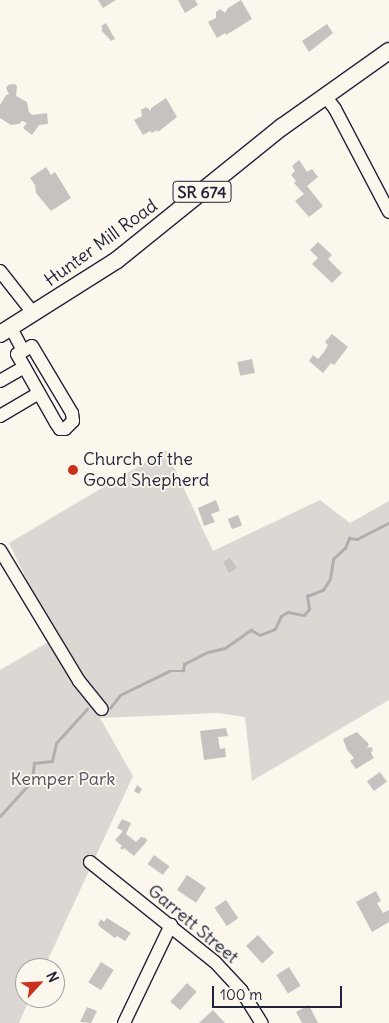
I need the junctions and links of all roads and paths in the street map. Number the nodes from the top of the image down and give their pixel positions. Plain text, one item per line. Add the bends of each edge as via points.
1 (389, 51) edge
2 (324, 96) junction
3 (389, 212) edge
4 (0, 272) edge
5 (34, 314) junction
6 (5, 331) edge
7 (23, 350) junction
8 (24, 367) junction
9 (0, 381) edge
10 (38, 393) junction
11 (0, 416) edge
12 (0, 550) edge
13 (102, 708) dead end
14 (90, 862) dead end
15 (170, 925) junction
16 (124, 1023) edge
17 (262, 1023) edge

1 - 2 main road, Hunter Mill Road / SR 674
2 - 3 street via 335,109
2 - 5 main road, Hunter Mill Road / SR 674 via 118,260
4 - 5 street
5 - 6 main road, Hunter Mill Road / SR 674
6 - 7 street
7 - 8 street via 17,354
7 - 10 street via 32,346 72,413 70,426 60,429
8 - 9 street
8 - 10 street
10 - 11 street
12 - 13 street via 79,680
14 - 15 street, Garrett Street
15 - 16 street
15 - 17 street, Garrett Street via 227,973

